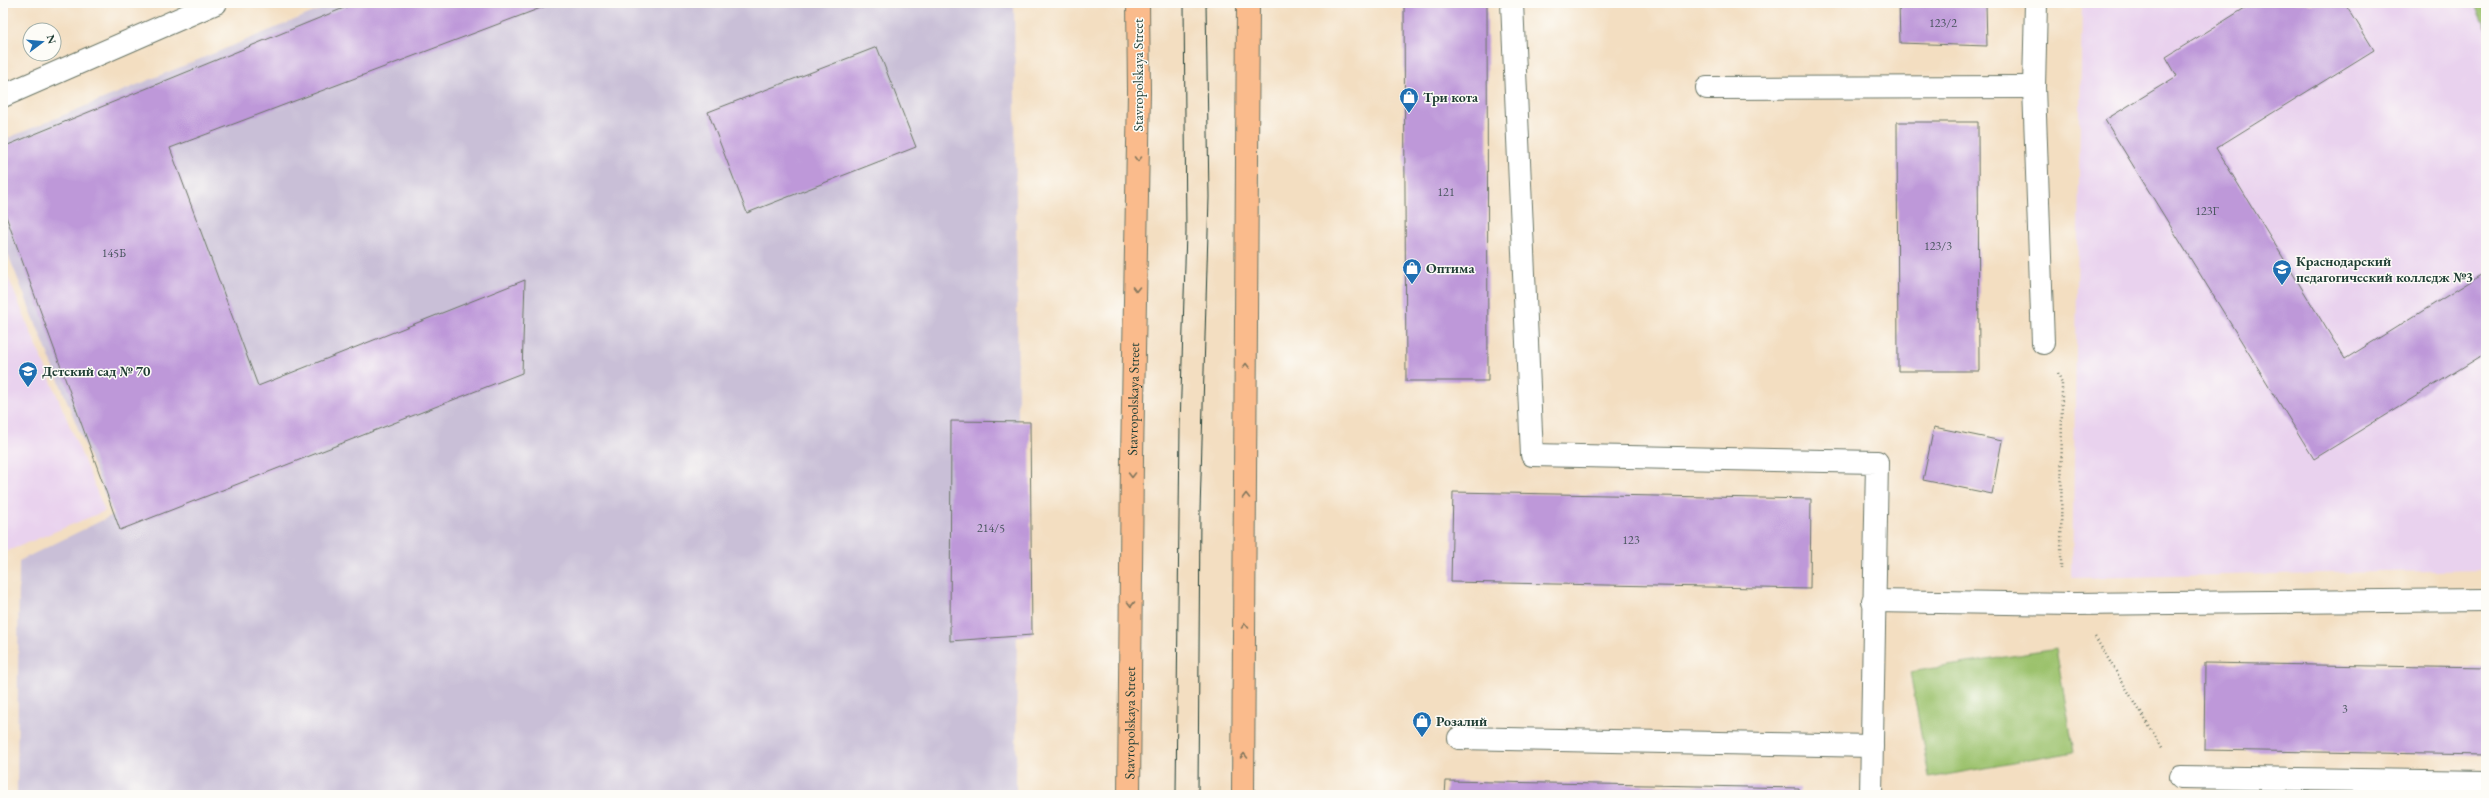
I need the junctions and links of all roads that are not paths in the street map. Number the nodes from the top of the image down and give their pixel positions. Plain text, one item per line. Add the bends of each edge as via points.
1 (216, 3) edge
2 (1138, 3) edge
3 (1248, 3) edge
4 (1512, 3) edge
5 (2036, 3) edge
6 (2034, 87) junction
7 (1707, 88) dead end
8 (3, 96) edge
9 (2043, 342) dead end
10 (2486, 600) edge
11 (1873, 601) junction
12 (1460, 738) dead end
13 (1872, 746) junction
14 (2181, 777) dead end
15 (2486, 782) edge
16 (2418, 788) edge
17 (1129, 795) edge
18 (1243, 795) edge
19 (1871, 795) edge

1 - 8 street
2 -> 17 main road, Stavropolskaya Street via 1139,92
18 -> 3 main road
4 - 11 street via 1532,455 1877,462
5 - 6 street
6 - 7 street
6 - 9 street
10 - 11 street via 2074,604
11 - 13 street
12 - 13 street
13 - 19 street
14 - 16 street
15 - 16 street

